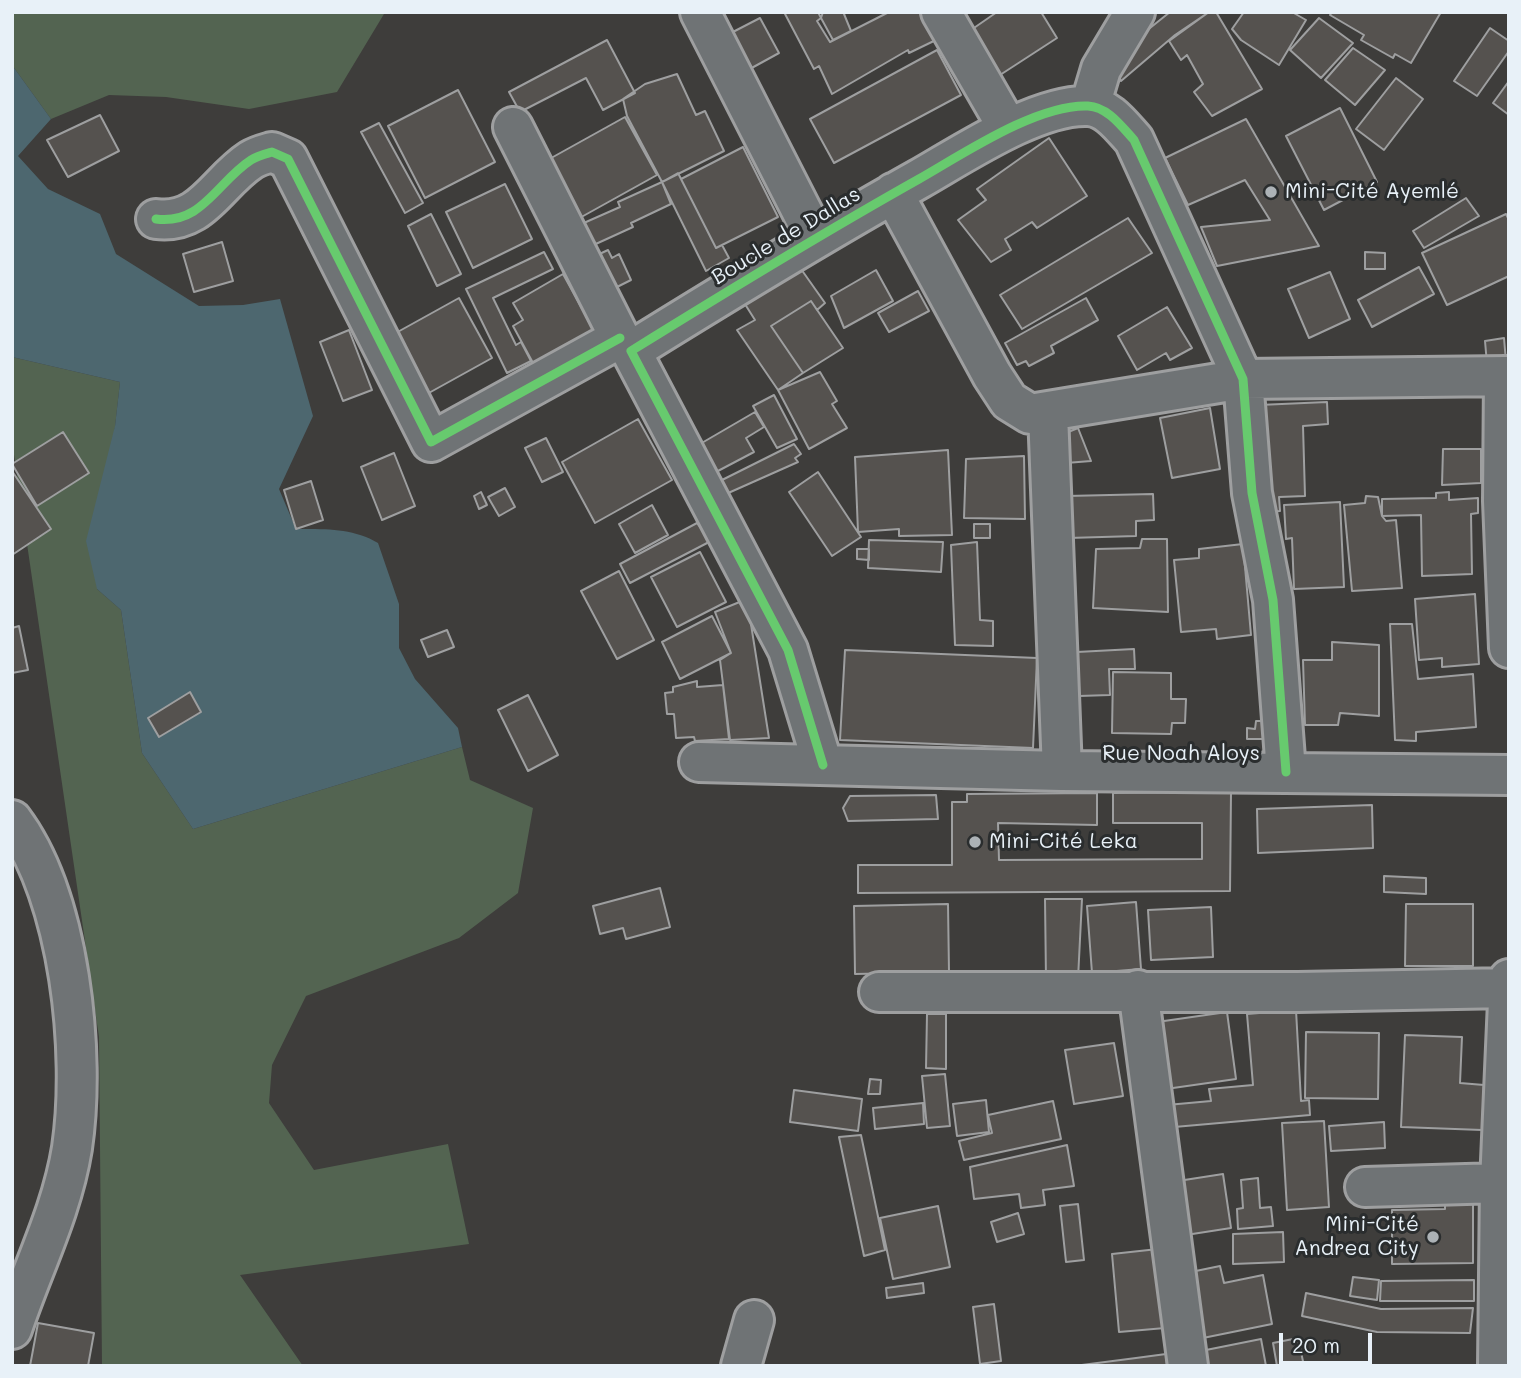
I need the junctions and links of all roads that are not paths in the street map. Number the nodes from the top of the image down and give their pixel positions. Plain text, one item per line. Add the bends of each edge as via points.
1 (700, 12) edge
2 (941, 12) edge
3 (1135, 12) edge
4 (1090, 106) junction
5 (513, 127) dead end
6 (1008, 128) junction
7 (893, 193) junction
8 (156, 219) dead end
9 (815, 237) junction
10 (625, 344) junction
11 (1507, 376) edge
12 (1244, 379) junction
13 (1048, 412) junction
14 (1509, 648) edge
15 (699, 762) dead end
16 (823, 765) junction
17 (1062, 771) junction
18 (1286, 772) junction
19 (1509, 775) edge
20 (12, 820) edge
21 (1509, 979) edge
22 (1508, 988) edge
23 (1138, 990) junction
24 (879, 992) dead end
25 (1500, 1183) junction
26 (1365, 1187) dead end
27 (754, 1320) dead end
28 (12, 1329) edge
29 (741, 1366) edge
30 (1188, 1366) edge
31 (1498, 1366) edge

1 - 9 street
2 - 6 street
3 - 4 street via 1101,69
4 - 6 street, Boucle de Dallas
4 - 12 street via 1115,118 1134,140
5 - 10 street
6 - 7 street, Boucle de Dallas
7 - 9 street, Boucle de Dallas
7 - 13 street via 1009,401 1030,414
8 - 10 street, Boucle de Dallas via 173,221 193,212 251,160 272,152 288,159 431,442
9 - 10 street, Boucle de Dallas
10 - 16 street via 788,650
11 - 12 street
11 - 14 street via 1503,502
12 - 13 street
12 - 18 street via 1252,493 1273,600
13 - 17 street
15 - 16 street, Rue Noah Aloys
16 - 17 street, Rue Noah Aloys
17 - 18 street, Rue Noah Aloys
18 - 19 street, Rue Noah Aloys
20 - 28 street via 26,838 50,898 66,958 78,1071 72,1149 46,1240
21 - 22 street
22 - 23 street
22 - 25 street
23 - 24 street
23 - 30 street
25 - 26 street
25 - 31 street
27 - 29 street

